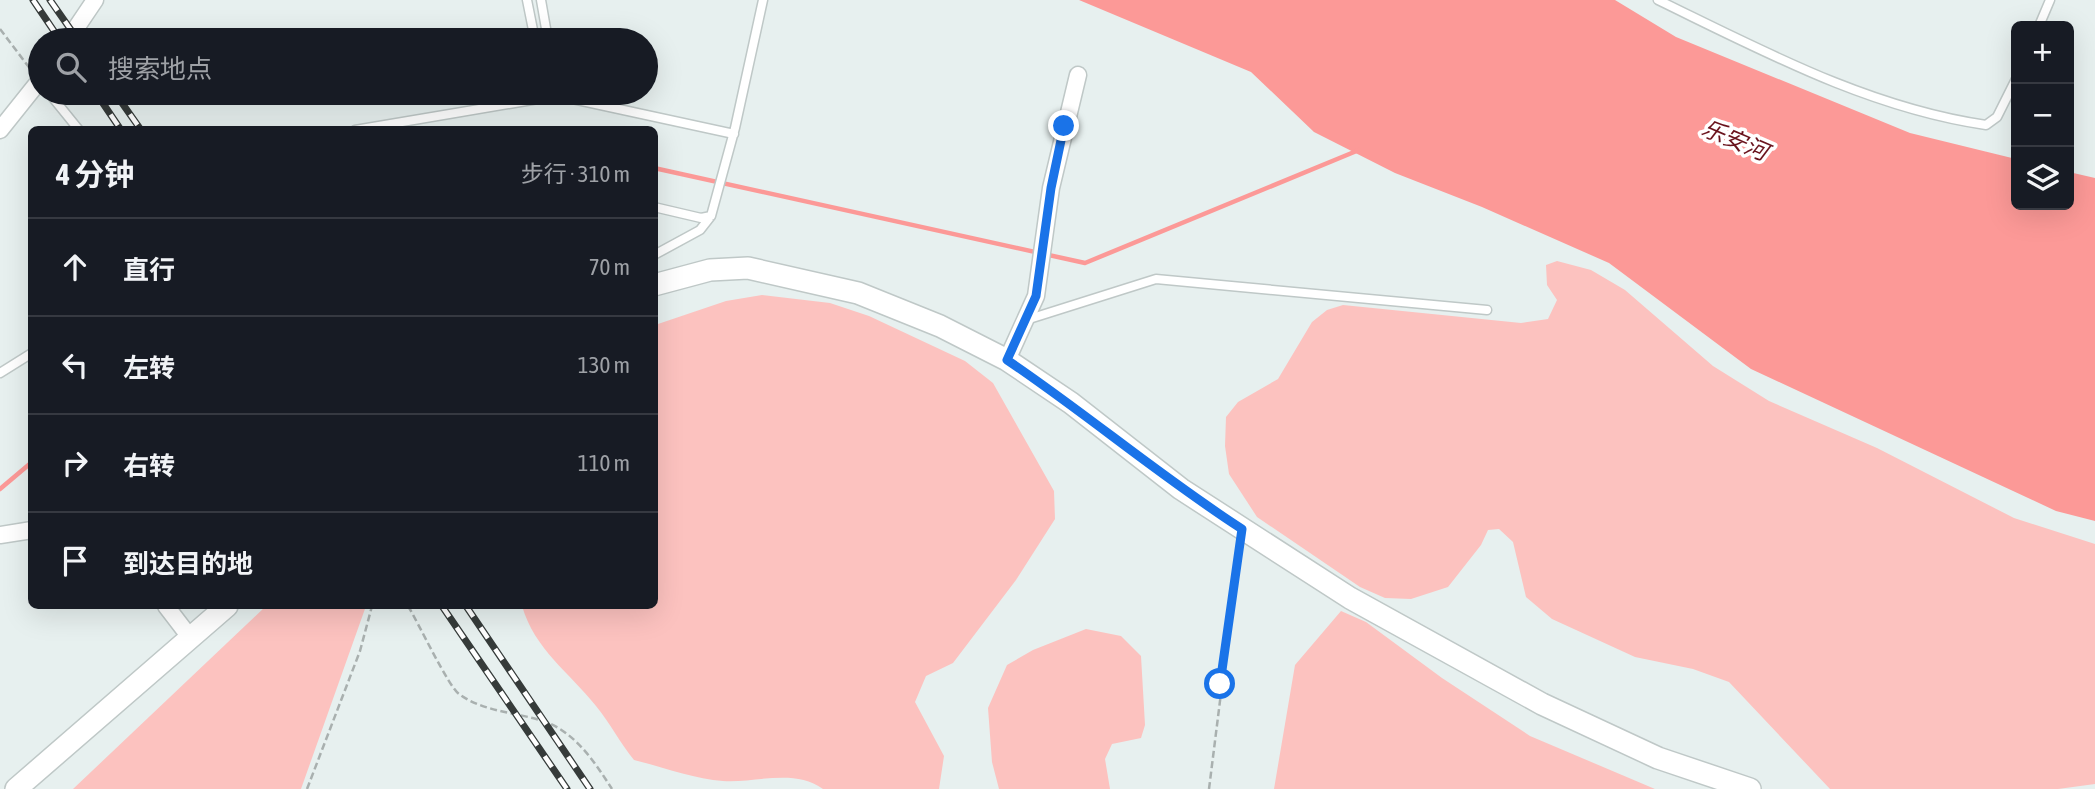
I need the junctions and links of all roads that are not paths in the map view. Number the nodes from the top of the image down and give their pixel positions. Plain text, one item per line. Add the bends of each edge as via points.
1 (95, 0) edge
2 (527, 0) edge
3 (541, 0) edge
4 (763, 0) edge
5 (1658, 0) edge
6 (2050, 0) edge
7 (2041, 21) edge
8 (76, 28) edge
9 (533, 28) edge
10 (546, 28) edge
11 (1078, 75) dead end
12 (2014, 84) edge
13 (28, 96) edge
14 (59, 105) edge
15 (503, 105) edge
16 (600, 105) edge
17 (76, 126) edge
18 (379, 126) edge
19 (0, 130) edge
20 (734, 134) junction
21 (658, 208) edge
22 (711, 216) junction
23 (658, 252) edge
24 (658, 284) edge
25 (1487, 310) dead end
26 (1026, 320) junction
27 (28, 356) edge
28 (1007, 360) junction
29 (0, 373) edge
30 (28, 531) edge
31 (0, 535) edge
32 (168, 609) edge
33 (223, 609) edge
34 (189, 636) junction
35 (16, 789) edge
36 (1750, 789) edge

1 - 8 street
2 - 9 lane
3 - 10 lane
4 - 20 lane
5 - 12 lane via 1783,61 1875,98 1968,122 1986,125 1997,117
6 - 7 lane
11 - 26 street via 1054,176 1036,296
13 - 19 street
14 - 17 lane
15 - 18 lane
16 - 20 lane
20 - 22 lane
21 - 22 lane
22 - 23 lane via 700,230
24 - 28 street via 710,270 748,268 858,293 940,326
25 - 26 lane via 1156,279
26 - 28 street
27 - 29 lane
28 - 36 street via 1071,403 1181,489 1350,598 1542,704 1658,758
30 - 31 street
32 - 34 street
33 - 34 street
34 - 35 street

